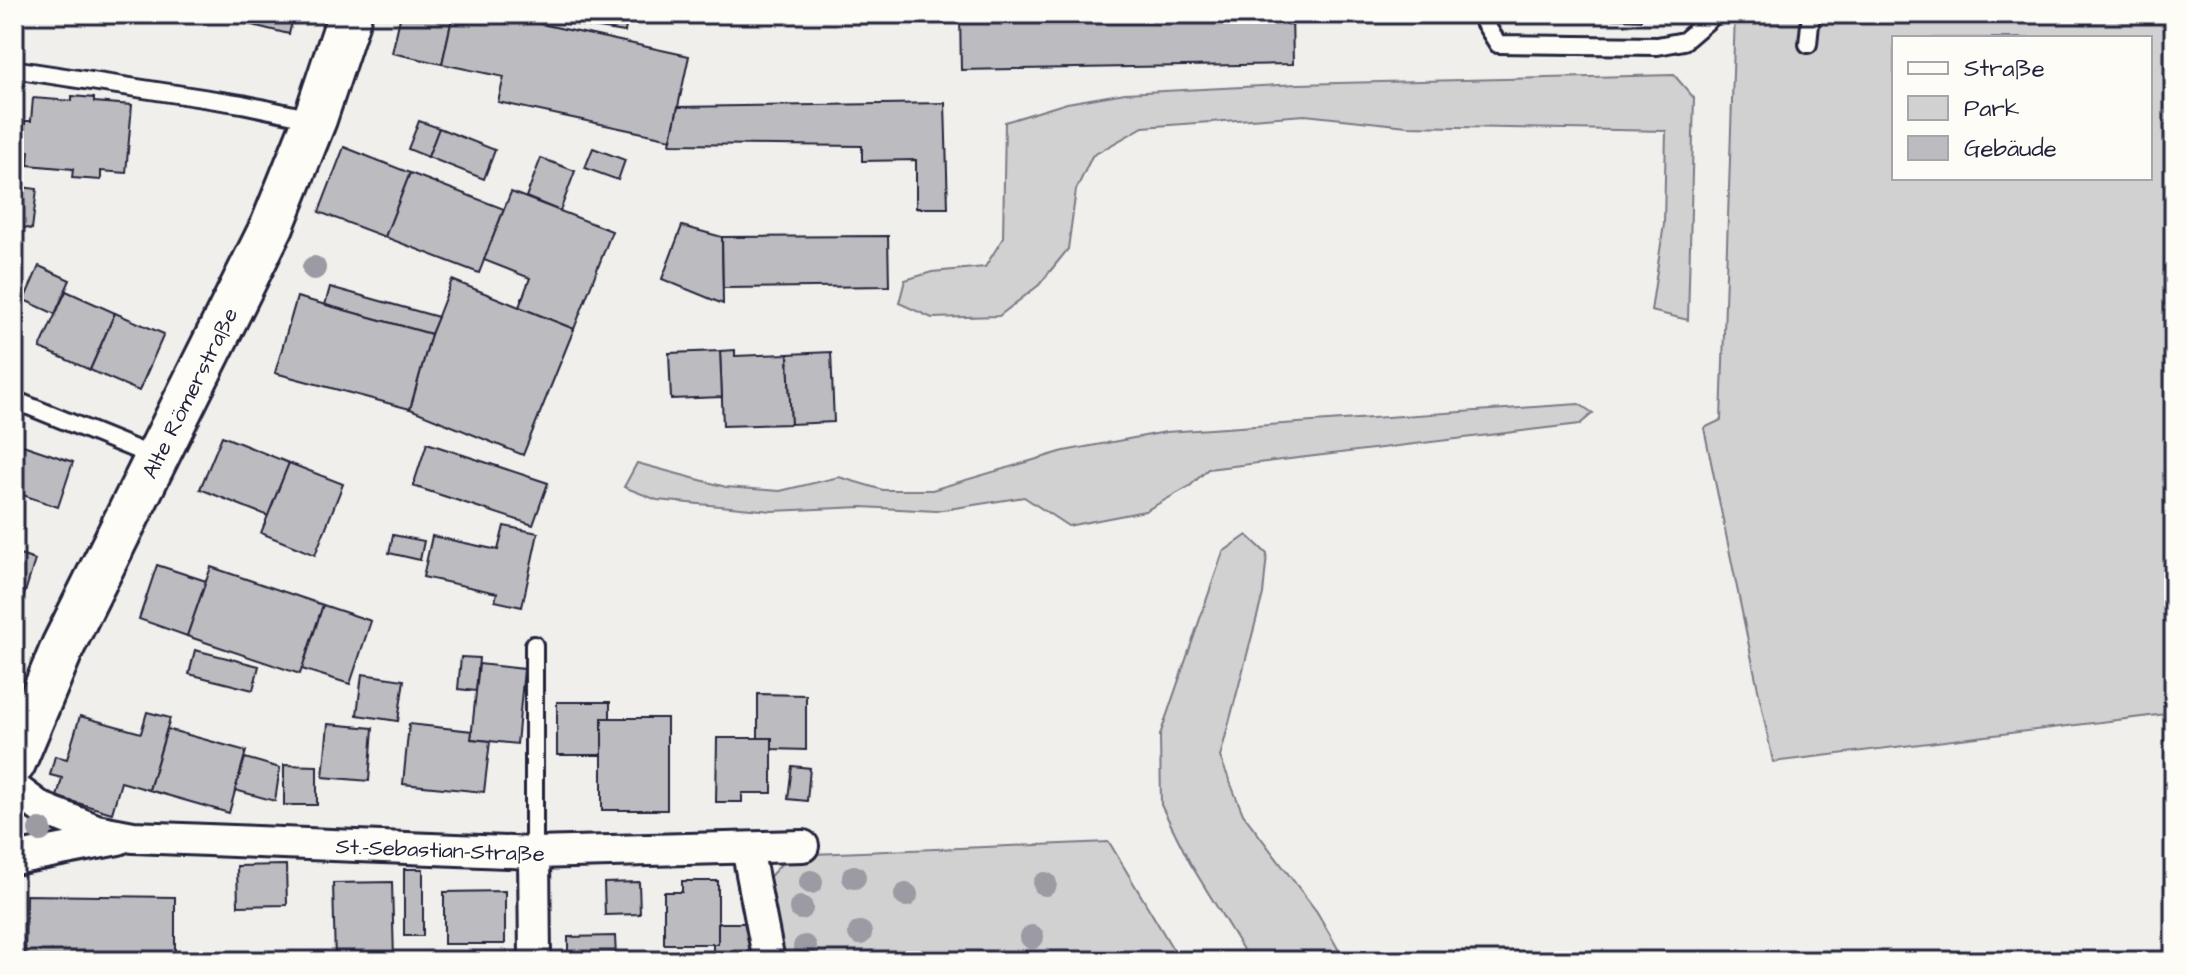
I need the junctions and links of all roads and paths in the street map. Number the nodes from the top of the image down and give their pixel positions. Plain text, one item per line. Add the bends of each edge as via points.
1 (350, 14) edge
2 (1479, 14) edge
3 (1811, 14) edge
4 (1712, 17) dead end
5 (1808, 44) dead end
6 (19, 70) dead end
7 (315, 119) junction
8 (14, 400) edge
9 (157, 458) junction
10 (534, 645) dead end
11 (14, 763) edge
12 (14, 788) edge
13 (133, 837) junction
14 (803, 846) dead end
15 (747, 848) junction
16 (534, 853) junction
17 (14, 859) edge
18 (535, 961) edge
19 (769, 961) edge

1 - 7 main road, Alte Römerstraße
2 - 4 lane via 1498,44 1657,46 1684,41
3 - 5 lane
6 - 7 lane
7 - 9 main road, Alte Römerstraße via 272,226
8 - 9 lane
9 - 11 main road, Alte Römerstraße via 63,646
10 - 16 lane
12 - 13 street, St.-Sebastian-Straße via 41,808 96,830
13 - 16 street, St.-Sebastian-Straße
13 - 17 street, St.-Sebastian-Straße
14 - 15 street, St.-Sebastian-Straße
15 - 16 street, St.-Sebastian-Straße
15 - 19 street
16 - 18 street

